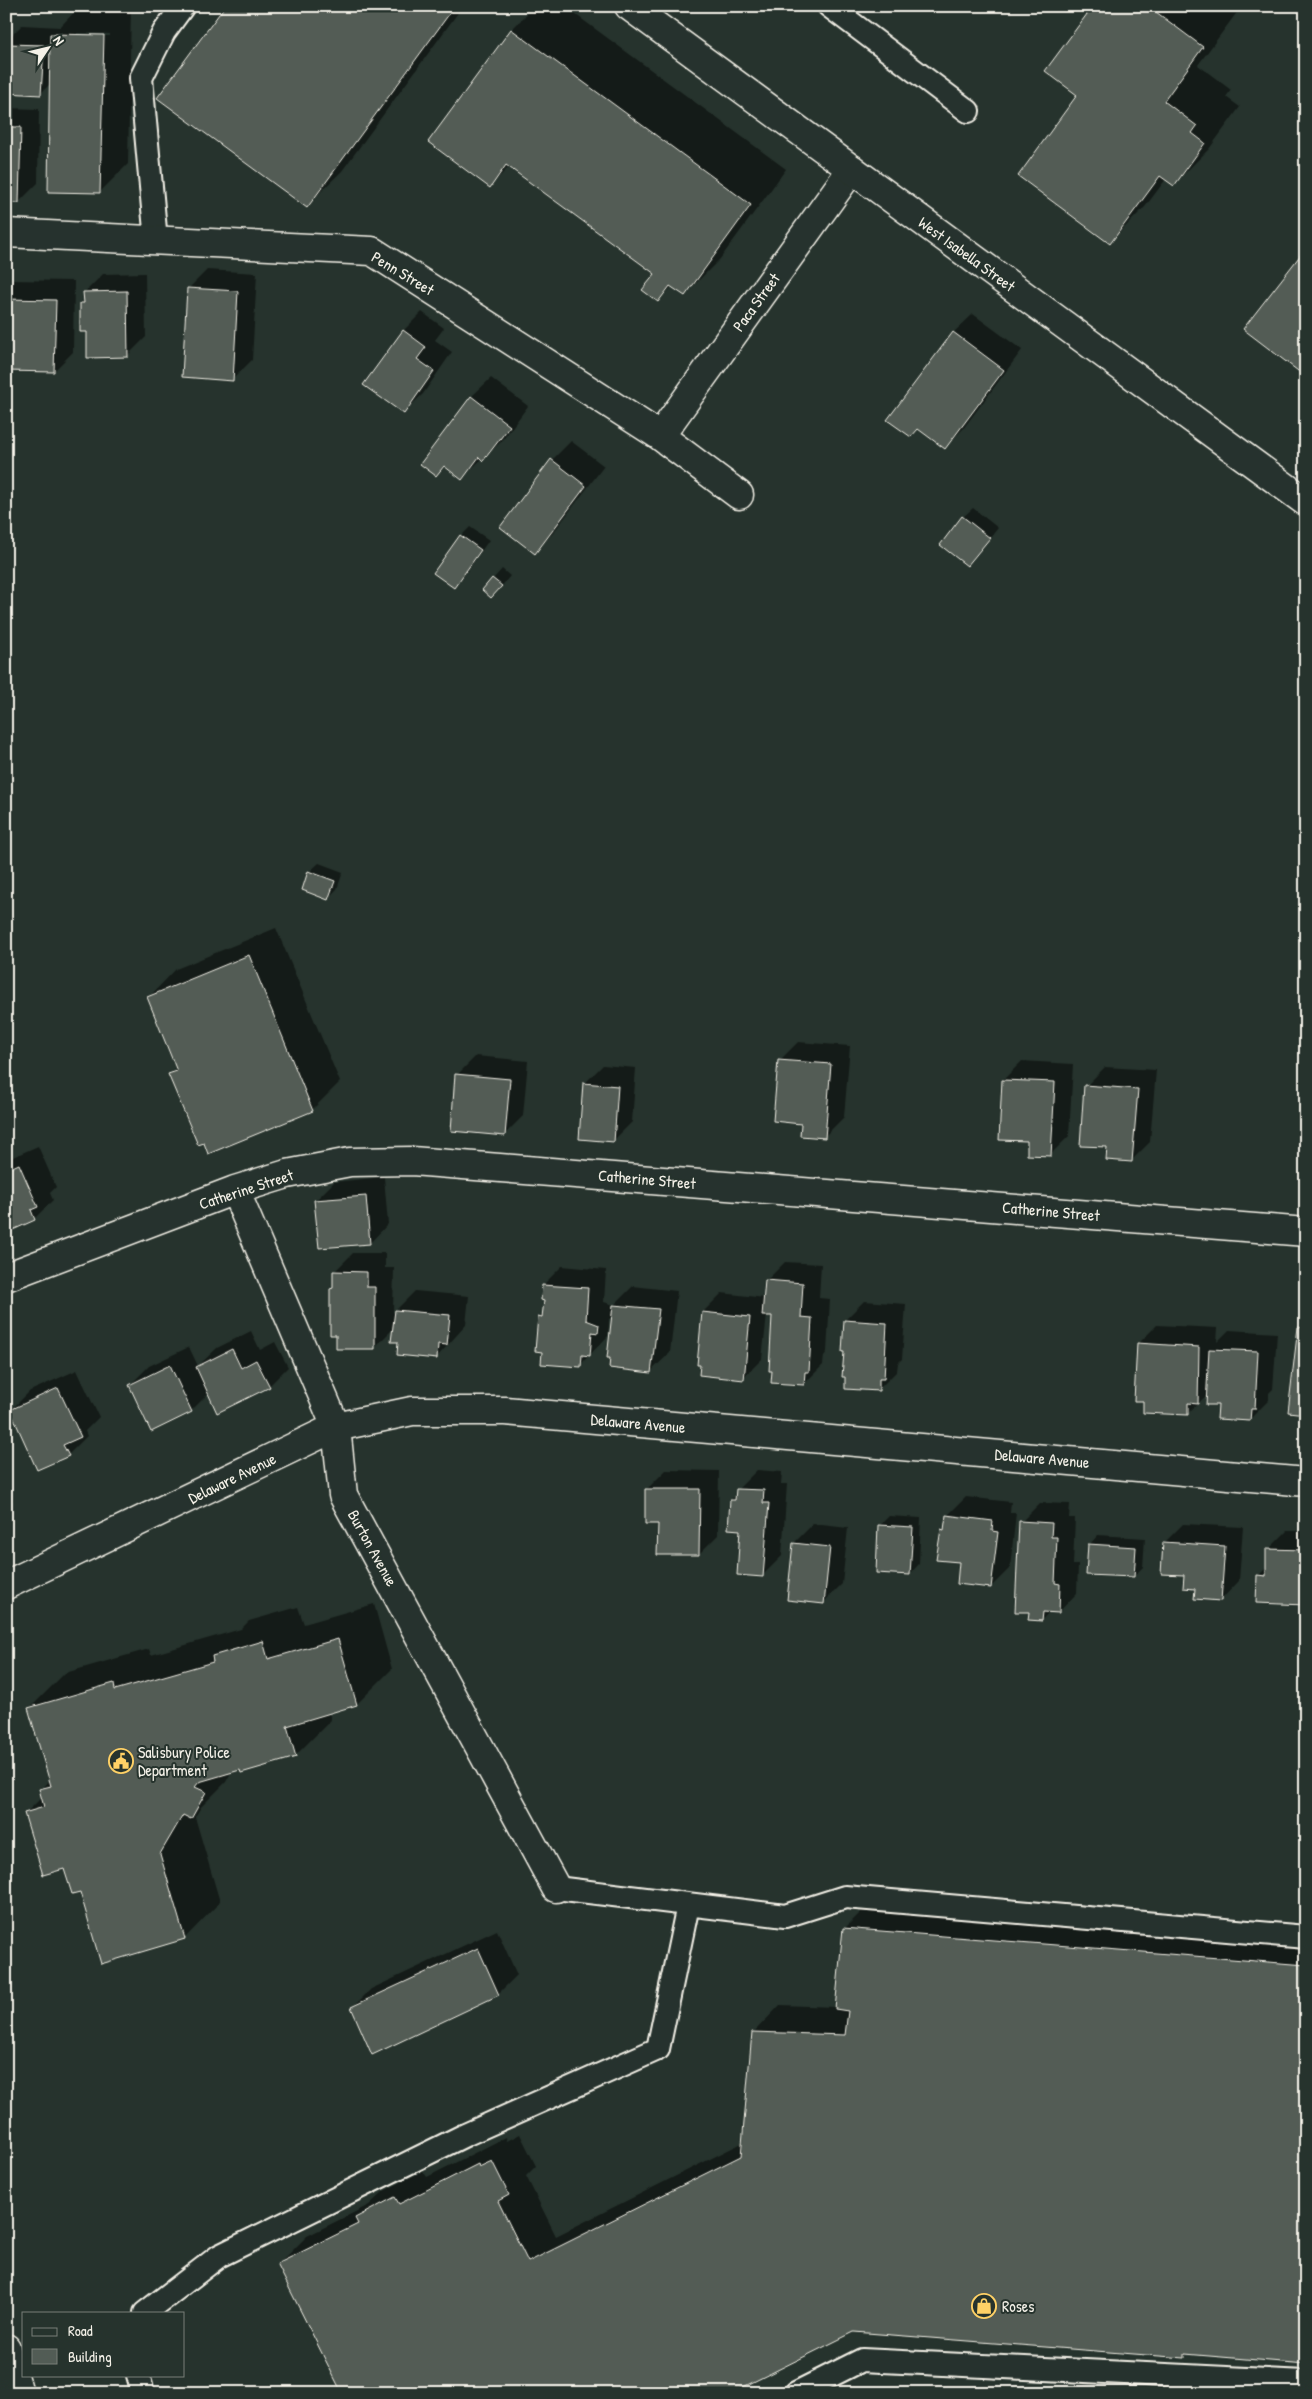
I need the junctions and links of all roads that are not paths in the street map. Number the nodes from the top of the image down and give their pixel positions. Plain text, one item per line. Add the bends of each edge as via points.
1 (183, 6) edge
2 (629, 6) edge
3 (829, 6) edge
4 (968, 111) dead end
5 (852, 169) junction
6 (6, 234) edge
7 (156, 241) junction
8 (660, 436) junction
9 (740, 495) dead end
10 (1306, 502) edge
11 (235, 1190) junction
12 (1306, 1232) edge
13 (6, 1277) edge
14 (336, 1427) junction
15 (1306, 1482) edge
16 (6, 1585) edge
17 (556, 1888) joint
18 (688, 1905) junction
19 (1306, 1937) edge
20 (146, 2312) edge
21 (6, 2348) edge
22 (138, 2376) edge
23 (1306, 2382) edge
24 (19, 2393) edge
25 (143, 2393) edge
26 (796, 2393) edge

1 - 7 lane via 164,32 141,78
2 - 5 street, West Isabella Street
3 - 4 lane
5 - 8 street, Paca Street
5 - 10 street, West Isabella Street
6 - 7 street, Penn Street
7 - 8 street, Penn Street via 372,251
8 - 9 street, Penn Street
11 - 12 street, Catherine Street via 287,1174 350,1162 412,1160
11 - 13 street, Catherine Street
11 - 14 street, Burton Avenue
14 - 15 street, Delaware Avenue via 412,1411 505,1411
14 - 16 street, Delaware Avenue
14 - 17 street, Burton Avenue via 343,1495
17 - 18 lane
18 - 19 lane via 786,1916 845,1897
18 - 20 lane via 658,2049 465,2135 219,2256
21 - 24 street
22 - 25 lane
23 - 26 lane via 862,2360

